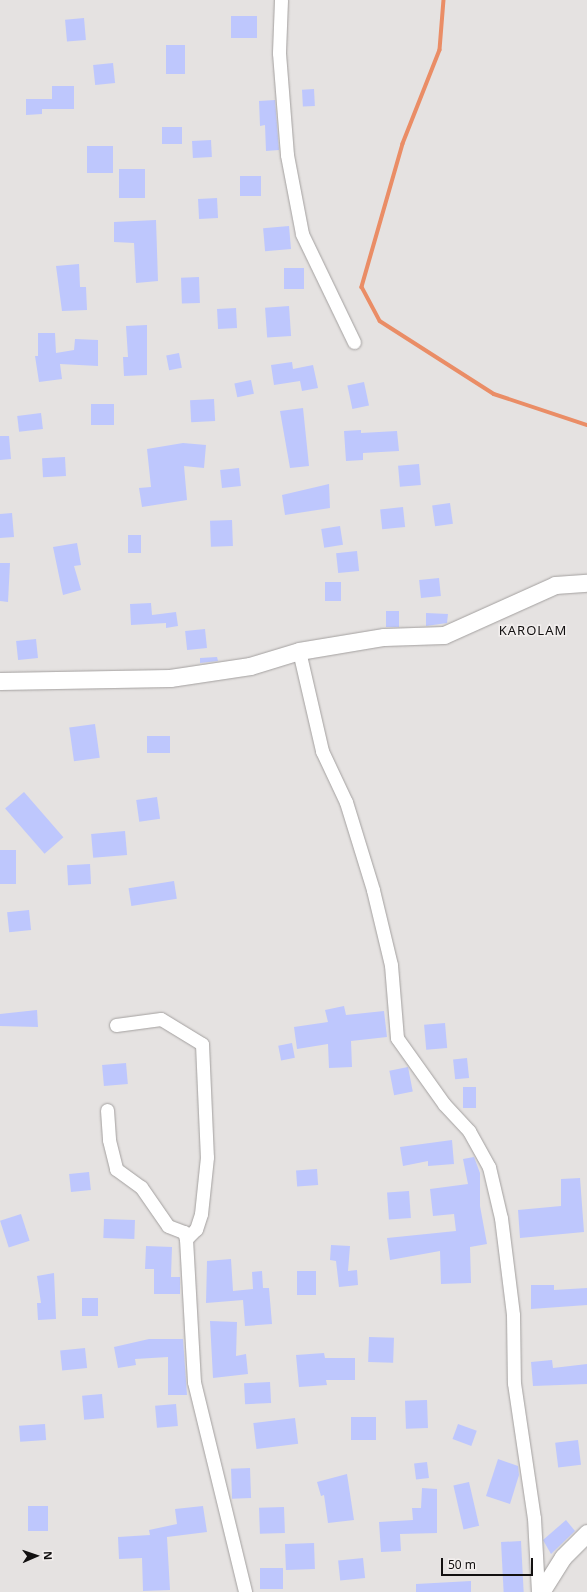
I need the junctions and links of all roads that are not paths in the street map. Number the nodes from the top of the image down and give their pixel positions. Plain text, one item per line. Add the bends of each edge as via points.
1 (281, 0) edge
2 (354, 342) dead end
3 (587, 583) edge
4 (299, 651) junction
5 (0, 681) edge
6 (116, 1025) dead end
7 (107, 1110) dead end
8 (186, 1239) junction
9 (587, 1533) edge
10 (245, 1592) edge
11 (539, 1592) edge

1 - 2 street via 279,53 287,155 302,234
3 - 4 main road via 555,585 444,635 384,637
4 - 5 main road via 250,666 170,678
4 - 11 street via 322,751 346,802 373,890 390,965 397,1038 444,1104 469,1131 489,1167 501,1218 512,1315 514,1383 534,1518
6 - 8 street via 161,1020 202,1044 207,1158 201,1214 196,1229
7 - 8 street via 109,1140 116,1170 141,1187 168,1226 184,1232
8 - 10 street via 194,1382
9 - 11 main road via 563,1557

